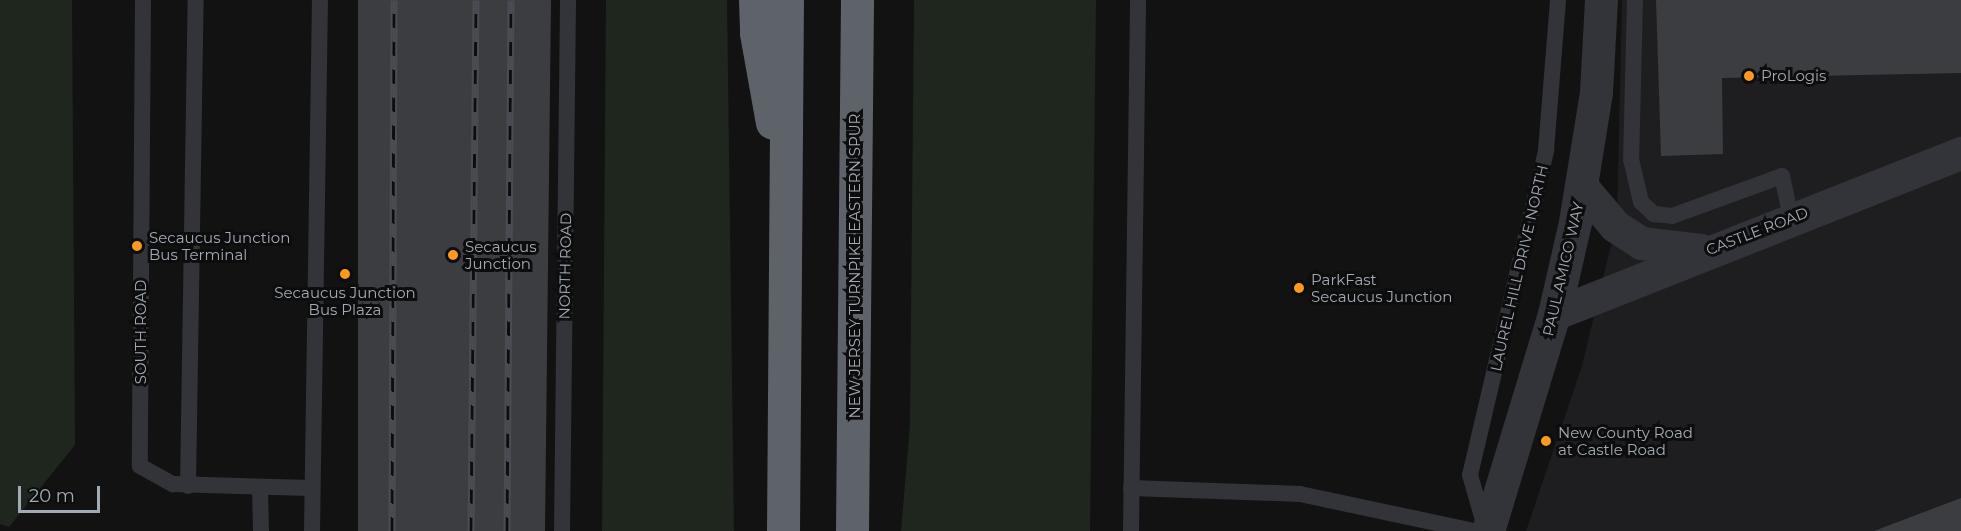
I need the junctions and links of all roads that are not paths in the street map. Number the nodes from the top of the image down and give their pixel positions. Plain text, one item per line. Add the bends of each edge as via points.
1 (143, 0) edge
2 (196, 0) edge
3 (320, 0) edge
4 (568, 0) edge
5 (755, 0) edge
6 (788, 0) edge
7 (857, 0) edge
8 (1137, 0) edge
9 (1558, 0) edge
10 (1601, 0) edge
11 (1635, 0) edge
12 (1961, 153) edge
13 (1582, 187) junction
14 (786, 201) junction
15 (1791, 218) junction
16 (1706, 251) junction
17 (1554, 314) junction
18 (189, 486) junction
19 (260, 487) junction
20 (311, 488) junction
21 (1131, 488) junction
22 (261, 531) edge
23 (312, 531) edge
24 (562, 531) edge
25 (783, 531) edge
26 (852, 531) edge
27 (1131, 531) edge
28 (1474, 531) edge
29 (1487, 531) edge

1 - 18 lane, SOUTH ROAD via 140,466 161,481
2 - 18 lane
3 - 20 lane
4 - 24 lane, NORTH ROAD
5 - 14 highway via 756,33
6 - 14 highway
7 - 26 highway, NEW JERSEY TURNPIKE EASTERN SPUR
8 - 21 lane
9 - 29 lane, LAUREL HILL DRIVE NORTH via 1546,150 1470,475
10 - 13 street, PAUL AMICO WAY via 1596,92
11 - 15 lane via 1631,159 1641,202 1654,214 1672,216 1782,176
12 - 15 street, CASTLE ROAD
13 - 16 street via 1615,226 1641,243
13 - 17 street, PAUL AMICO WAY
14 - 25 highway
15 - 16 street, CASTLE ROAD
16 - 17 street, CASTLE ROAD
17 - 29 street, PAUL AMICO WAY
18 - 19 lane, SOUTH ROAD
19 - 20 lane, SOUTH ROAD
19 - 22 lane
20 - 23 lane
21 - 27 lane
21 - 28 lane via 1300,494

